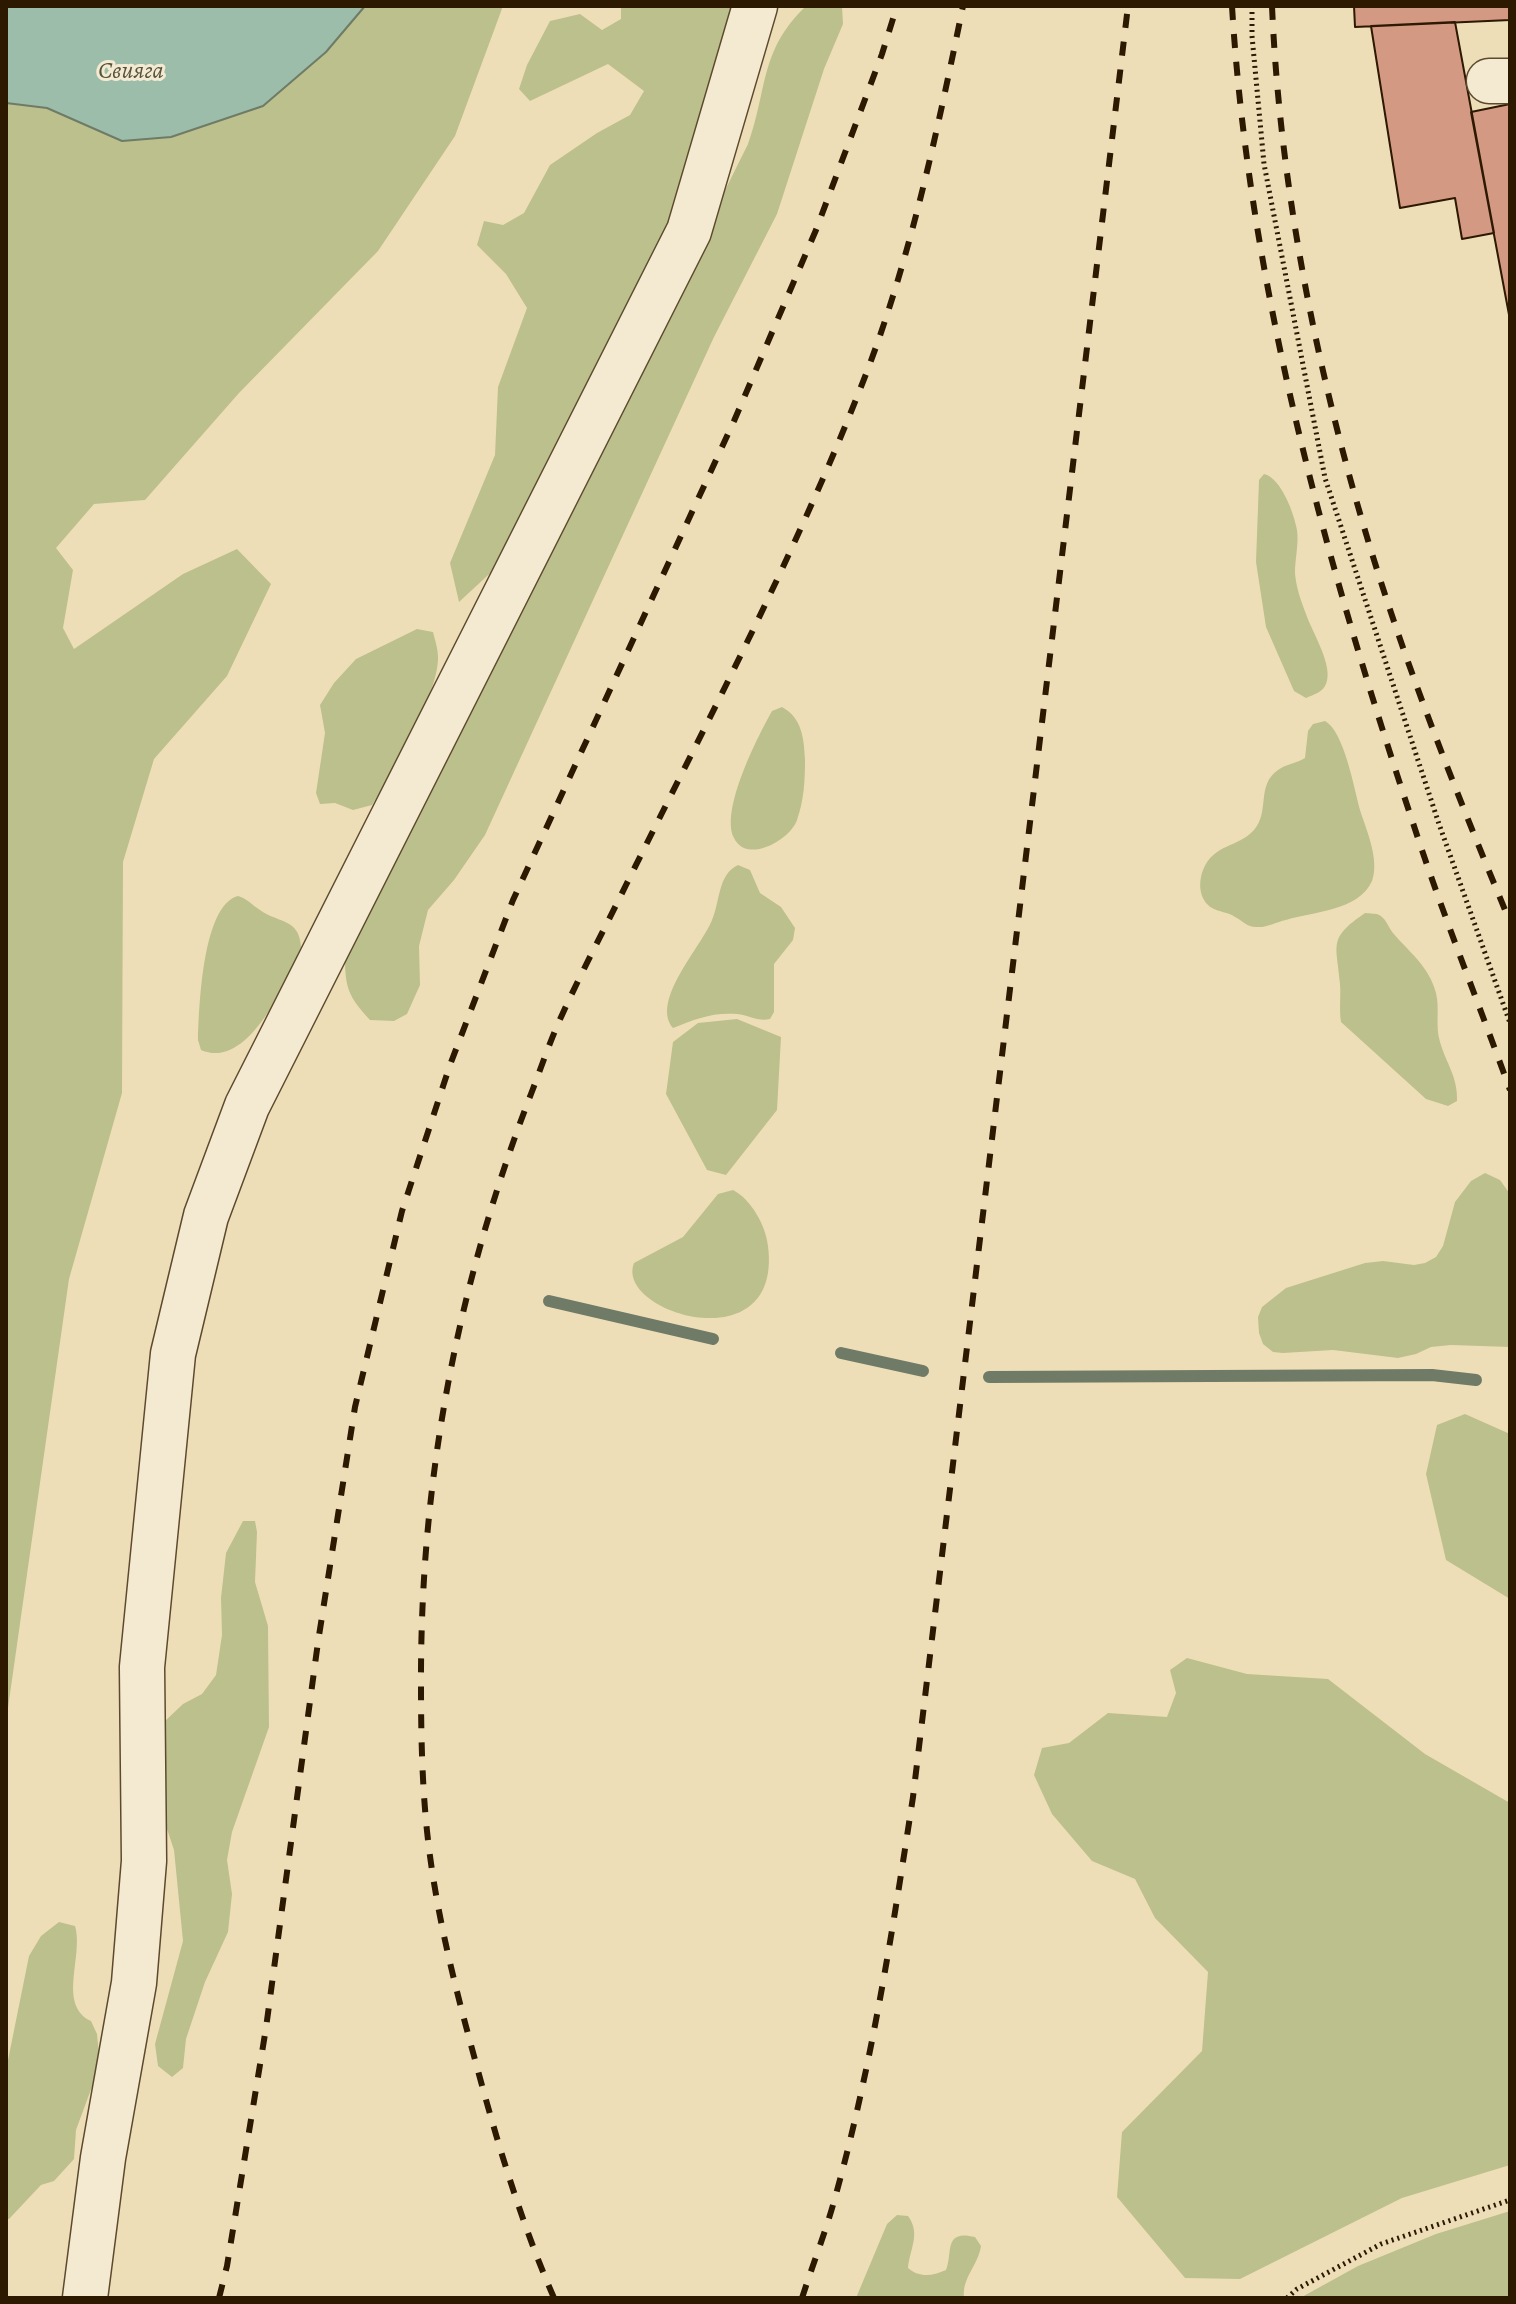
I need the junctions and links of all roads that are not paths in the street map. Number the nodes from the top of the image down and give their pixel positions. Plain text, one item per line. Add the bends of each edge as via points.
1 (755, 6) edge
2 (85, 2298) edge

1 - 2 lane via 689,231 247,1106 206,1216 173,1354 142,1667 144,1861 134,1983

